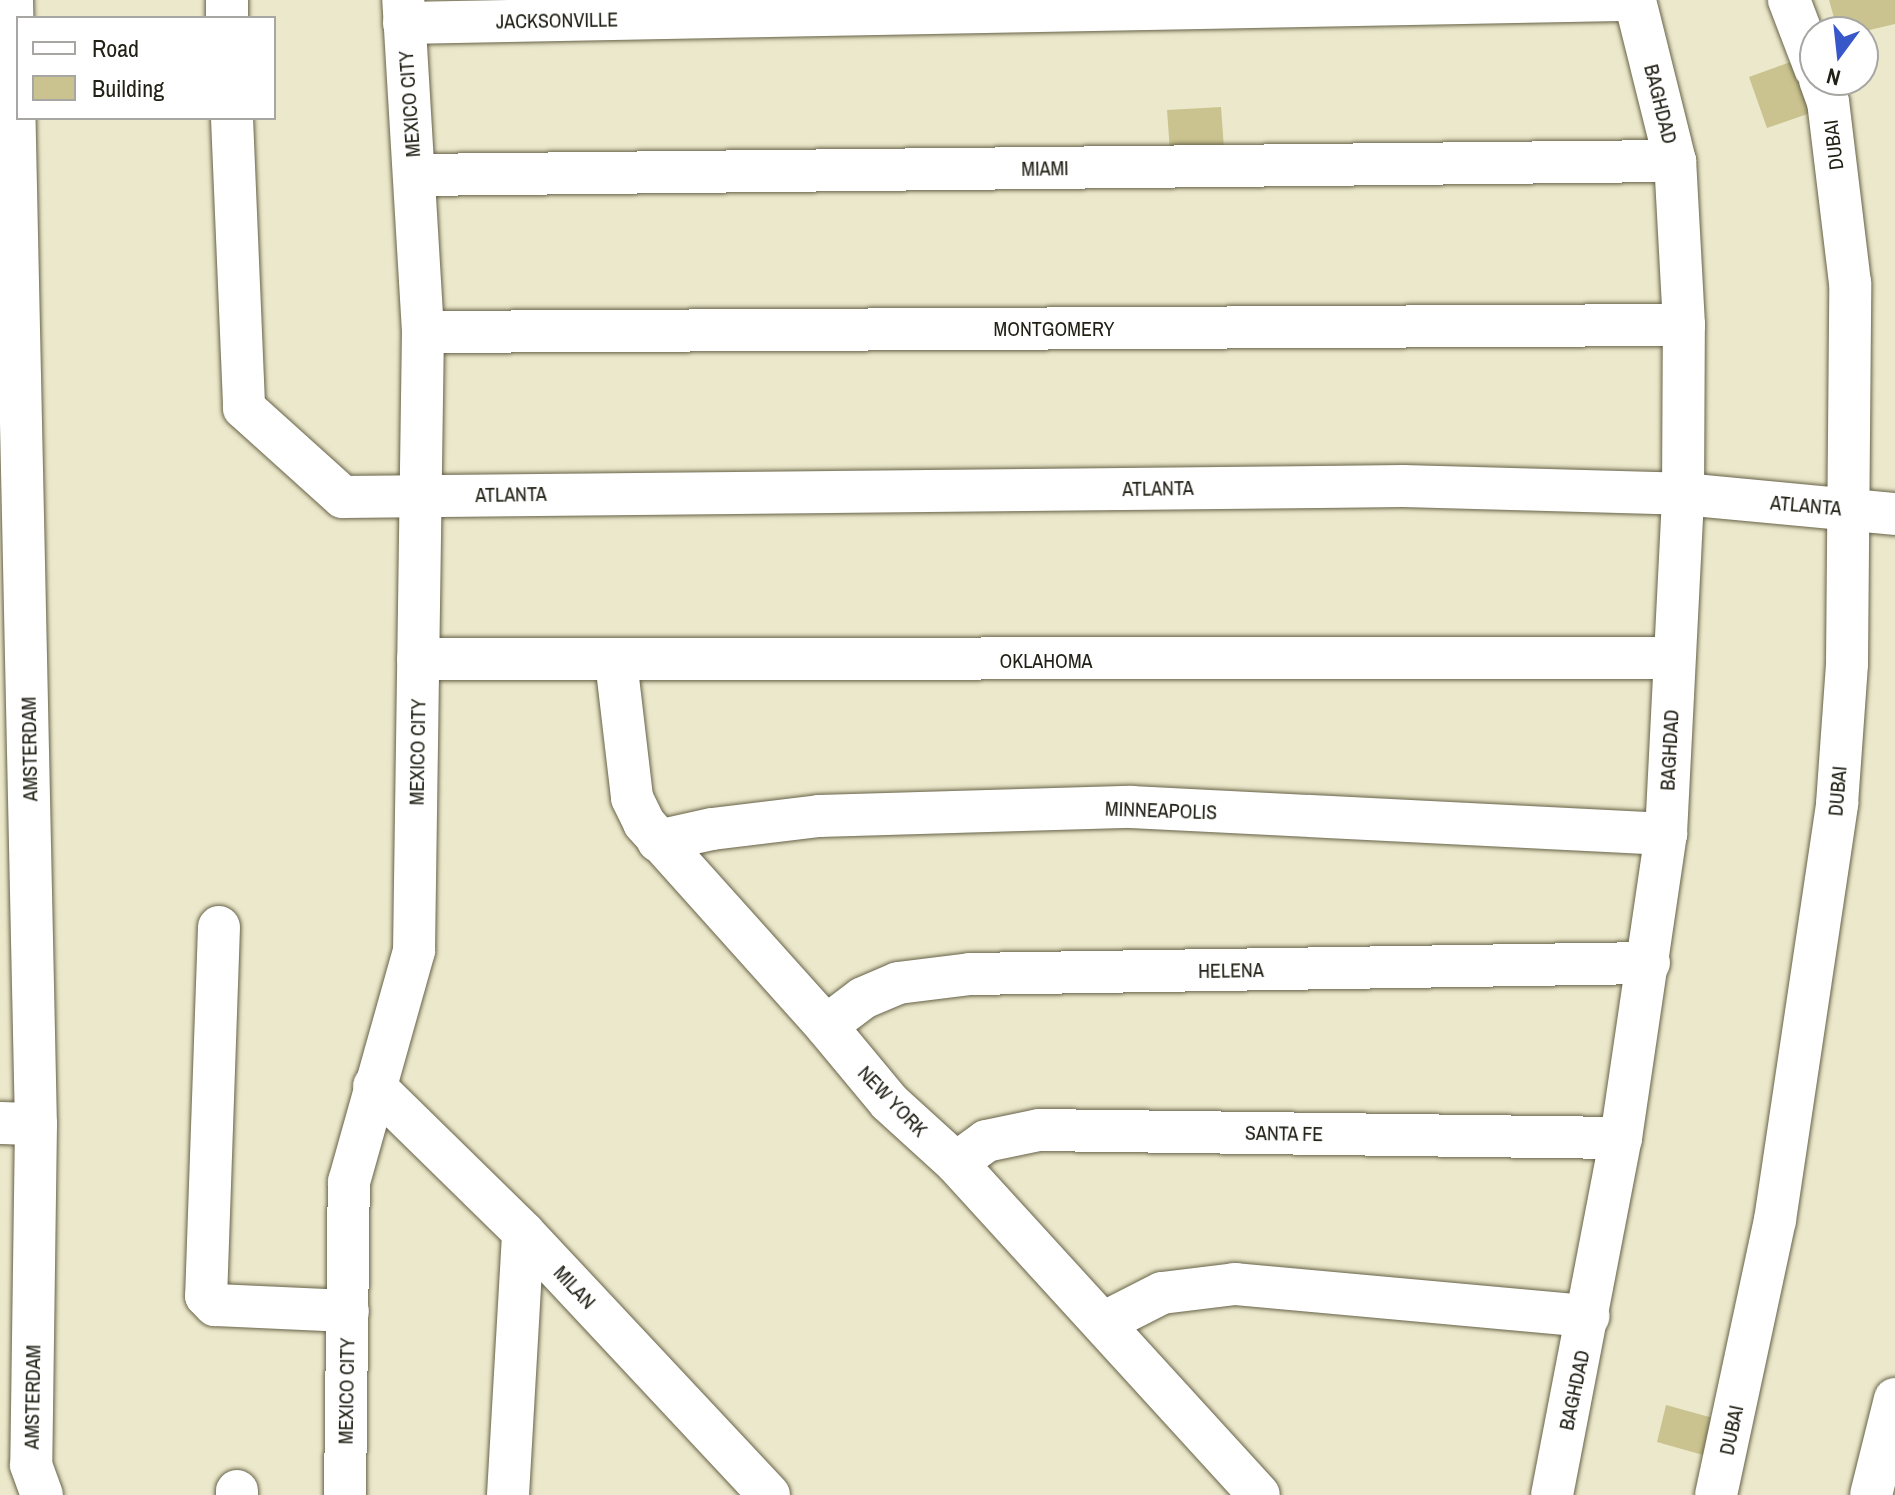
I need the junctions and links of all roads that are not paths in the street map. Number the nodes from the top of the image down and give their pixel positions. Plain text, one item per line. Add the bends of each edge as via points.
1 (12, 0) edge
2 (1621, 0) edge
3 (1635, 0) edge
4 (1789, 0) edge
5 (403, 11) edge
6 (1799, 26) edge
7 (1826, 96) edge
8 (6, 112) edge
9 (232, 120) edge
10 (1675, 161) junction
11 (414, 175) junction
12 (1684, 325) junction
13 (423, 332) junction
14 (1683, 494) junction
15 (421, 495) junction
16 (1850, 509) junction
17 (1895, 514) edge
18 (14, 650) edge
19 (1674, 658) junction
20 (418, 659) junction
21 (616, 661) junction
22 (1666, 834) junction
23 (658, 841) junction
24 (219, 927) dead end
25 (1649, 963) junction
26 (826, 1026) junction
27 (374, 1086) junction
28 (18, 1123) edge
29 (1621, 1138) junction
30 (956, 1163) junction
31 (523, 1232) junction
32 (17, 1289) edge
33 (348, 1311) junction
34 (1589, 1316) junction
35 (1103, 1323) junction
36 (1895, 1399) edge
37 (42, 1495) edge
38 (345, 1495) edge
39 (508, 1495) edge
40 (769, 1495) edge
41 (1259, 1495) edge
42 (1552, 1495) edge
43 (1716, 1495) edge
44 (1871, 1495) edge

1 - 8 street, AMSTERDAM
2 - 5 street, JACKSONVILLE
3 - 10 street, BAGHDAD
4 - 6 street
5 - 11 street, MEXICO CITY
7 - 16 street, DUBAI via 1850,283
8 - 18 street, AMSTERDAM
9 - 15 street, ATLANTA via 244,408 343,497
10 - 11 street, MIAMI
10 - 12 street, BAGHDAD
11 - 13 street, MEXICO CITY
12 - 13 street, MONTGOMERY
12 - 14 street, BAGHDAD
13 - 15 street, MEXICO CITY
14 - 15 street, ATLANTA via 1403,486
14 - 16 street, ATLANTA
14 - 19 street, BAGHDAD
15 - 20 street, MEXICO CITY
16 - 17 street, ATLANTA
16 - 43 street, DUBAI via 1837,804 1775,1220
18 - 28 street, AMSTERDAM
19 - 21 street, OKLAHOMA
19 - 22 street, BAGHDAD
20 - 21 street, OKLAHOMA
20 - 27 street, MEXICO CITY via 414,951
21 - 23 street, NEW YORK via 632,798
22 - 23 street, MINNEAPOLIS via 1131,807 819,816
22 - 25 street, BAGHDAD
23 - 26 street, NEW YORK
24 - 33 street via 206,1296 215,1305
25 - 26 street, HELENA via 970,974 898,983 863,998
25 - 29 street, BAGHDAD
26 - 30 street, NEW YORK via 889,1102
27 - 31 street, MILAN
27 - 33 street, MEXICO CITY via 349,1182
28 - 32 street, AMSTERDAM
29 - 30 street, SANTA FE via 1039,1130 986,1141
29 - 34 street, BAGHDAD
30 - 35 street, NEW YORK
31 - 39 street
31 - 40 street, MILAN
32 - 37 street, AMSTERDAM via 31,1465
33 - 38 street, MEXICO CITY
34 - 35 street via 1235,1284 1162,1293
34 - 42 street, BAGHDAD
35 - 41 street, NEW YORK
36 - 44 street

